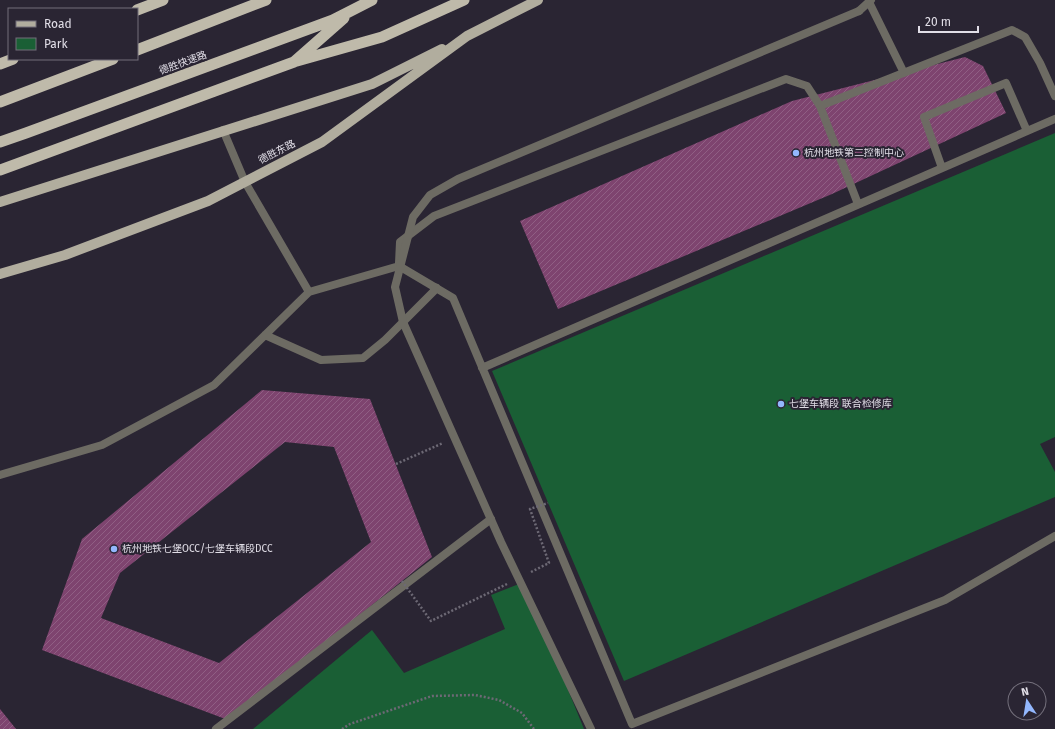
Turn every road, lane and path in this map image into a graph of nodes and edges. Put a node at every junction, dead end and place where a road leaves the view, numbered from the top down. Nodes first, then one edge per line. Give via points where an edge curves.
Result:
1 (163, 0) edge
2 (266, 0) edge
3 (372, 0) edge
4 (464, 0) edge
5 (538, 0) edge
6 (870, 1) edge
7 (357, 7) junction
8 (138, 10) edge
9 (467, 36) junction
10 (138, 50) edge
11 (10, 60) edge
12 (110, 60) edge
13 (294, 62) junction
14 (0, 64) edge
15 (904, 73) junction
16 (1055, 96) edge
17 (0, 102) edge
18 (820, 106) junction
19 (1055, 119) edge
20 (223, 130) junction
21 (1027, 131) junction
22 (0, 142) edge
23 (942, 168) junction
24 (0, 170) edge
25 (245, 182) junction
26 (0, 202) edge
27 (858, 204) junction
28 (399, 266) junction
29 (0, 274) edge
30 (437, 288) junction
31 (309, 292) junction
32 (265, 335) junction
33 (482, 368) junction
34 (454, 438) junction
35 (396, 464) dead end
36 (0, 475) edge
37 (548, 503) dead end
38 (491, 519) junction
39 (1055, 536) edge
40 (528, 574) dead end
41 (402, 581) dead end
42 (508, 584) dead end
43 (216, 729) edge
44 (342, 729) edge
45 (534, 729) edge
46 (591, 729) edge

1 - 8 highway
2 - 10 highway
3 - 7 highway, 德胜快速路
4 - 13 highway via 382,38
5 - 9 main road, 德胜东路
6 - 15 street
6 - 34 street, bridge via 859,11 458,179 430,195 413,216 395,287 403,322
7 - 13 highway
7 - 22 highway, 德胜快速路 via 333,20
9 - 20 main road via 372,84
9 - 25 main road, 德胜东路 via 322,142
11 - 14 highway
12 - 17 highway
13 - 24 highway
15 - 16 street via 1012,30 1025,37
15 - 18 street
18 - 27 street
18 - 28 street via 807,86 786,79 778,82 434,216 400,242
19 - 21 street
20 - 25 street
20 - 26 main road
21 - 23 street
21 - 23 street via 1006,83 924,117
23 - 27 street
25 - 29 main road, 德胜东路 via 208,201 65,255
25 - 31 street
27 - 33 street
28 - 30 street
28 - 31 street
30 - 32 street via 385,340 363,358 322,360
30 - 33 street via 453,298
31 - 32 street
32 - 36 street via 214,385 102,445
33 - 39 street via 632,724 945,600
34 - 35 path
34 - 38 street, bridge
37 - 40 path, bridge via 530,510 549,563
38 - 43 street
38 - 46 street, bridge
41 - 42 path, bridge via 431,621
44 - 45 path via 432,696 475,695 499,700 522,713

